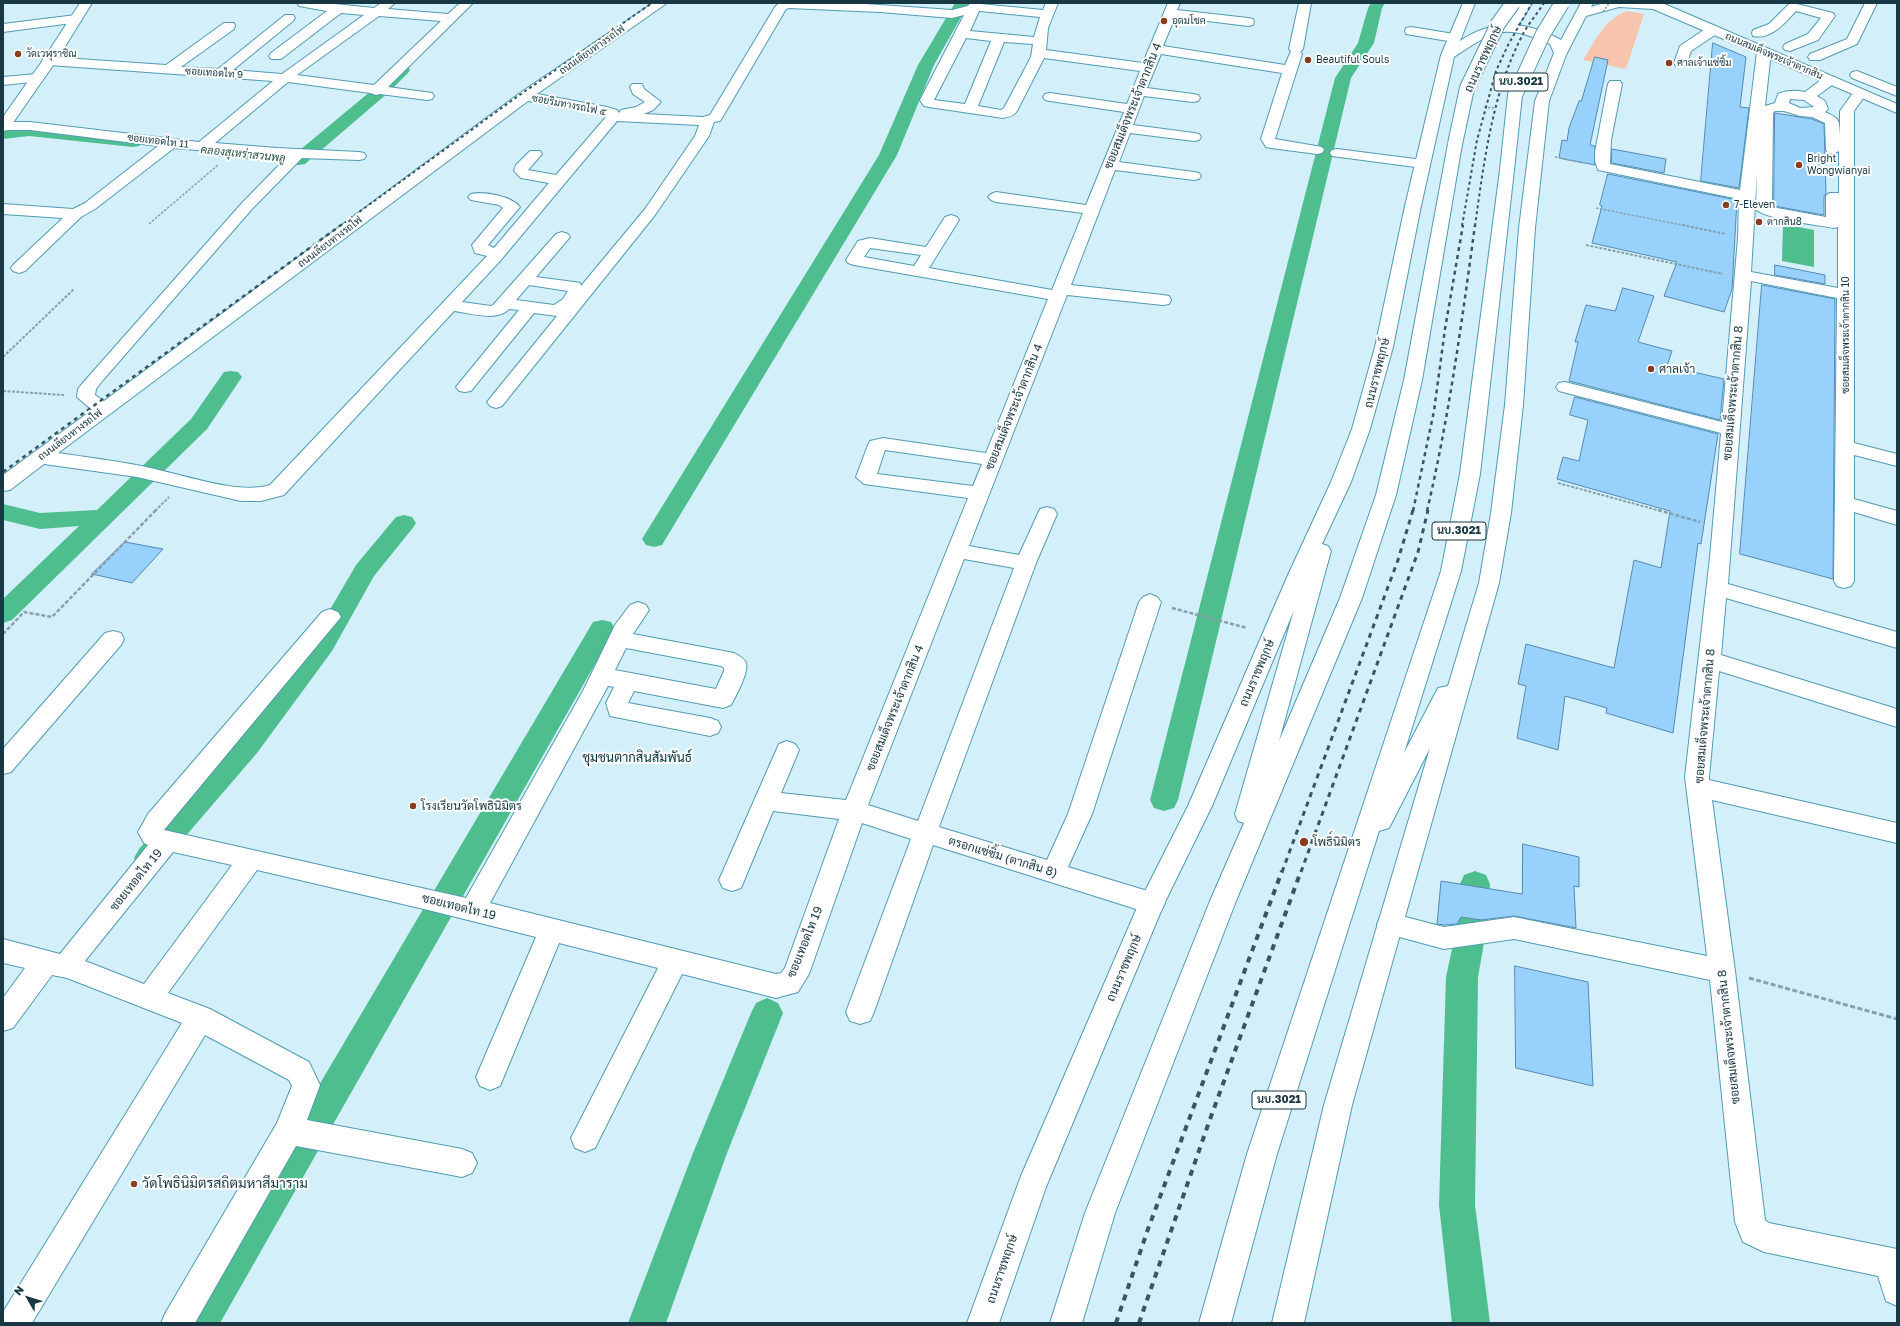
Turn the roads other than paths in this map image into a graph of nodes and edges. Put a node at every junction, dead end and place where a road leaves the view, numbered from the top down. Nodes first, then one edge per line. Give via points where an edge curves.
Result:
1 (86, 3) edge
2 (303, 3) edge
3 (389, 3) edge
4 (467, 3) edge
5 (661, 3) edge
6 (1305, 3) edge
7 (1469, 3) edge
8 (1513, 3) edge
9 (1526, 3) edge
10 (1554, 3) edge
11 (1562, 3) edge
12 (1871, 3) edge
13 (1654, 4) edge
14 (330, 6) edge
15 (975, 6) edge
16 (1016, 7) edge
17 (1172, 8) edge
18 (1583, 8) edge
19 (1050, 9) edge
20 (378, 12) junction
21 (290, 18) dead end
22 (452, 18) junction
23 (76, 19) junction
24 (1248, 22) dead end
25 (229, 26) dead end
26 (1507, 27) junction
27 (1744, 27) dead end
28 (1774, 27) junction
29 (4, 29) edge
30 (1713, 30) junction
31 (1411, 31) dead end
32 (962, 34) junction
33 (1000, 37) junction
34 (1546, 37) junction
35 (1454, 38) junction
36 (1807, 40) junction
37 (1761, 42) junction
38 (1039, 47) junction
39 (1790, 47) junction
40 (1156, 49) junction
41 (1448, 55) junction
42 (1559, 55) junction
43 (276, 56) dead end
44 (1815, 57) junction
45 (49, 61) junction
46 (1829, 63) dead end
47 (1681, 64) dead end
48 (1149, 68) junction
49 (1842, 69) dead end
50 (168, 70) junction
51 (1289, 70) junction
52 (220, 74) junction
53 (37, 78) junction
54 (285, 78) junction
55 (1830, 80) junction
56 (3, 81) edge
57 (1615, 84) dead end
58 (637, 87) dead end
59 (379, 91) junction
60 (1139, 91) junction
61 (1897, 92) edge
62 (1860, 93) junction
63 (427, 96) dead end
64 (525, 96) junction
65 (1050, 97) dead end
66 (1807, 97) junction
67 (1193, 98) dead end
68 (1785, 107) junction
69 (1897, 108) edge
70 (970, 109) junction
71 (1132, 109) junction
72 (1814, 112) junction
73 (613, 115) junction
74 (708, 120) junction
75 (4, 127) edge
76 (1125, 128) junction
77 (1194, 137) dead end
78 (171, 143) junction
79 (202, 147) junction
80 (1317, 150) dead end
81 (1337, 153) dead end
82 (535, 154) dead end
83 (302, 155) junction
84 (360, 156) dead end
85 (1423, 164) junction
86 (1110, 165) junction
87 (1194, 176) dead end
88 (560, 180) junction
89 (996, 196) dead end
90 (1747, 196) junction
91 (476, 197) dead end
92 (3, 209) edge
93 (1092, 210) junction
94 (76, 214) junction
95 (952, 220) dead end
96 (562, 237) dead end
97 (930, 252) junction
98 (498, 254) junction
99 (18, 268) dead end
100 (919, 272) junction
101 (1743, 277) junction
102 (525, 280) junction
103 (1059, 292) junction
104 (1846, 295) junction
105 (1163, 300) dead end
106 (505, 303) junction
107 (450, 305) junction
108 (530, 307) junction
109 (465, 387) dead end
110 (1565, 387) dead end
111 (496, 402) dead end
112 (104, 410) junction
113 (1730, 430) junction
114 (1845, 447) junction
115 (41, 457) junction
116 (993, 460) junction
117 (1897, 460) edge
118 (1341, 482) junction
119 (3, 485) edge
120 (980, 493) junction
121 (1845, 503) junction
122 (1047, 514) dead end
123 (1897, 518) edge
124 (957, 551) junction
125 (1026, 563) junction
126 (1844, 581) dead end
127 (1717, 588) junction
128 (1150, 602) road end
129 (638, 610) dead end
130 (330, 617) dead end
131 (113, 639) dead end
132 (619, 640) junction
133 (1897, 640) edge
134 (1469, 650) junction
135 (1709, 660) junction
136 (601, 676) junction
137 (628, 682) junction
138 (723, 698) junction
139 (1897, 718) edge
140 (787, 750) dead end
141 (3, 765) edge
142 (1698, 787) junction
143 (767, 801) junction
144 (854, 811) junction
145 (924, 833) junction
146 (1897, 833) edge
147 (161, 839) junction
148 (251, 859) junction
149 (1053, 873) junction
150 (1350, 879) junction
151 (732, 880) dead end
152 (1222, 901) junction
153 (1152, 903) junction
154 (465, 909) junction
155 (1390, 924) junction
156 (552, 930) junction
157 (3, 951) edge
158 (675, 961) junction
159 (57, 964) junction
160 (1722, 971) junction
161 (149, 998) junction
162 (860, 1012) dead end
163 (200, 1018) junction
164 (3, 1019) edge
165 (490, 1077) dead end
166 (302, 1134) junction
167 (585, 1138) dead end
168 (462, 1163) dead end
169 (1895, 1272) edge
170 (14, 1323) edge
171 (177, 1323) edge
172 (983, 1323) edge
173 (1066, 1323) edge
174 (1215, 1323) edge
175 (1288, 1323) edge

1 - 23 street
2 - 14 street
3 - 20 street
4 - 22 street
5 - 64 street, ถนนเลียบทางรถไฟ
6 - 51 street via 1296,52
7 - 35 street, ถนนราชพฤกษ์
8 - 152 street, ถนนราชพฤกษ์ / นบ.3021, bridge via 1498,24 1467,88 1413,380 1386,495 1351,598
9 - 26 street via 1512,24
10 - 34 street via 1539,32
11 - 150 street, นบ.3021, bridge via 1543,34 1515,95 1470,474 1451,571
12 - 44 street via 1852,41
13 - 18 street via 1618,3
13 - 30 street, ถนนสมเด็จพระเจ้าตากสิน
14 - 20 street
14 - 43 street
15 - 16 street
15 - 32 street
15 - 74 street via 957,13 784,5 715,118
16 - 19 street
17 - 24 street
17 - 40 street, ซอยสมเด็จพระเจ้าตากสิน 4
18 - 42 street, นบ.3021
19 - 38 street via 1042,28
20 - 22 street
20 - 54 street
21 - 52 street
22 - 59 street
23 - 29 street
23 - 45 street
25 - 50 street
26 - 34 street via 1533,31
26 - 41 street via 1483,32
27 - 37 street, ถนนสมเด็จพระเจ้าตากสิน
28 - 36 street
28 - 36 street via 1794,7 1829,16
28 - 37 street
30 - 37 street, ถนนสมเด็จพระเจ้าตากสิน
30 - 47 street via 1686,49
31 - 35 street
32 - 33 street
32 - 70 street via 927,100 929,104
33 - 38 street
33 - 70 street
34 - 42 street via 1556,42
35 - 41 street, ถนนราชพฤกษ์
36 - 39 street
37 - 39 street, ถนนสมเด็จพระเจ้าตากสิน
37 - 55 street, ถนนสมเด็จพระเจ้าตากสิน
37 - 90 street, ซอยสมเด็จพระเจ้าตากสิน 8
38 - 48 street
38 - 70 street via 1010,111 1003,114
39 - 44 street, ถนนสมเด็จพระเจ้าตากสิน
40 - 48 street, ซอยสมเด็จพระเจ้าตากสิน 4
40 - 51 street
41 - 85 street, ถนนราชพฤกษ์
42 - 134 street, นบ.3021 via 1542,100 1527,228 1514,404 1501,513 1488,583
44 - 46 street, ถนนสมเด็จพระเจ้าตากสิน
45 - 50 street, ซอยเทอดไท 9
45 - 53 street
48 - 60 street, ซอยสมเด็จพระเจ้าตากสิน 4
49 - 61 street, ถนนสมเด็จพระเจ้าตากสิน
50 - 52 street, ซอยเทอดไท 9
51 - 80 street via 1268,139 1271,144
52 - 54 street, ซอยเทอดไท 9
53 - 56 street
53 - 75 street
54 - 59 street, ซอยเทอดไท 9
54 - 79 street
55 - 62 street, ถนนสมเด็จพระเจ้าตากสิน
55 - 66 street
57 - 90 street via 1603,149 1604,167
58 - 73 street via 638,91 654,102 649,108
59 - 63 street, ซอยเทอดไท 9
60 - 67 street
60 - 71 street, ซอยสมเด็จพระเจ้าตากสิน 4
62 - 69 street, ถนนสมเด็จพระเจ้าตากสิน
62 - 104 street, ซอยสมเด็จพระเจ้าตากสิน 10 via 1847,111
64 - 73 street, ซอยริมทางรถไฟ ๕ via 607,111
64 - 112 street, ถนนเลียบทางรถไฟ
65 - 71 street
66 - 68 street via 1782,97 1781,102
66 - 72 street via 1817,101 1822,107
68 - 72 street via 1801,112
68 - 72 street via 1772,107 1766,111 1764,208 1770,212 1834,223 1832,123 1828,118
71 - 76 street, ซอยสมเด็จพระเจ้าตากสิน 4
73 - 74 street
73 - 88 street
74 - 111 street via 702,136 650,212
75 - 78 street, ซอยเทอดไท 11 via 30,126
76 - 77 street
76 - 86 street, ซอยสมเด็จพระเจ้าตากสิน 4
78 - 79 street, ซอยเทอดไท 11
78 - 94 street
79 - 83 street, ซอยเทอดไท 11
81 - 85 street
82 - 88 street via 521,171 526,175
83 - 84 street, ซอยเทอดไท 11
83 - 112 street via 247,206 97,376 87,389 86,397
85 - 118 street, ถนนราชพฤกษ์ via 1374,388
86 - 87 street
86 - 93 street, ซอยสมเด็จพระเจ้าตากสิน 4
88 - 98 street
89 - 93 street
90 - 101 street, ซอยสมเด็จพระเจ้าตากสิน 8
91 - 98 street via 503,201 512,207 480,246 481,250
92 - 94 street
93 - 103 street, ซอยสมเด็จพระเจ้าตากสิน 4
94 - 99 street
95 - 97 street
96 - 102 street
97 - 100 street
97 - 100 street via 870,243 864,244 854,260
98 - 107 street
100 - 103 street
101 - 104 street
101 - 113 street, ซอยสมเด็จพระเจ้าตากสิน 8
102 - 106 street
102 - 108 street via 574,287 576,291 570,302 557,311
103 - 105 street
103 - 116 street, ซอยสมเด็จพระเจ้าตากสิน 4
104 - 114 street, ซอยสมเด็จพระเจ้าตากสิน 10
106 - 107 street via 492,312
106 - 108 street
107 - 115 street via 276,490 261,495 241,495 136,471
108 - 109 street
110 - 113 street
112 - 115 street, ถนนเลียบทางรถไฟ
113 - 127 street, ซอยสมเด็จพระเจ้าตากสิน 8
114 - 117 street
114 - 121 street, ซอยสมเด็จพระเจ้าตากสิน 10
115 - 119 street, ถนนเลียบทางรถไฟ
116 - 120 street, ซอยสมเด็จพระเจ้าตากสิน 4
116 - 120 street via 883,444 877,445 866,476 871,480
118 - 152 street
118 - 153 street, ถนนราชพฤกษ์ via 1298,575 1200,806
120 - 124 street, ซอยสมเด็จพระเจ้าตากสิน 4
121 - 123 street
121 - 126 street, ซอยสมเด็จพระเจ้าตากสิน 10
122 - 125 street
124 - 125 street
124 - 144 street, ซอยสมเด็จพระเจ้าตากสิน 4
125 - 145 street
127 - 133 street
127 - 135 street, ซอยสมเด็จพระเจ้าตากสิน 8
128 - 149 street via 1080,814
129 - 132 street
130 - 147 street via 157,821 150,832
131 - 141 street
132 - 136 street
132 - 138 street via 726,659 735,664 735,671
134 - 150 street
134 - 155 street, นบ.3021
135 - 139 street
135 - 142 street, ซอยสมเด็จพระเจ้าตากสิน 8
136 - 137 street
136 - 154 street
137 - 138 street
137 - 138 street via 617,703 618,710 706,735
140 - 143 street
142 - 146 street
142 - 160 street, ซอยสมเด็จพระเจ้าตากสิน 8
143 - 144 street, ตรอกแซ่ซิ้ม (ตากสิน 8)
143 - 151 street
144 - 145 street, ตรอกแซ่ซิ้ม (ตากสิน 8)
144 - 158 street, ซอยเทอดไท 19 via 796,974 789,984 776,986
145 - 149 street, ตรอกแซ่ซิ้ม (ตากสิน 8)
145 - 162 street
147 - 148 street, ซอยเทอดไท 19
147 - 159 street, ซอยเทอดไท 19 via 162,846
148 - 154 street, ซอยเทอดไท 19
148 - 161 street
149 - 153 street, ตรอกแซ่ซิ้ม (ตากสิน 8)
150 - 174 street, นบ.3021 via 1262,1154
152 - 173 street, ถนนราชพฤกษ์ / นบ.3021 via 1100,1213
153 - 172 street, ถนนราชพฤกษ์ via 1031,1186
154 - 156 street, ซอยเทอดไท 19
155 - 160 street via 1444,938 1514,928
155 - 175 street, นบ.3021 via 1338,1105
156 - 158 street, ซอยเทอดไท 19
156 - 165 street
157 - 159 street
158 - 167 street
159 - 161 street
159 - 164 street, ซอยเทอดไท 19
160 - 169 street, ซอยสมเด็จพระเจ้าตากสิน 8 via 1750,1222 1754,1230 1764,1237
161 - 163 street
163 - 166 street via 299,1071 306,1085
163 - 170 street
166 - 168 street
166 - 171 street

